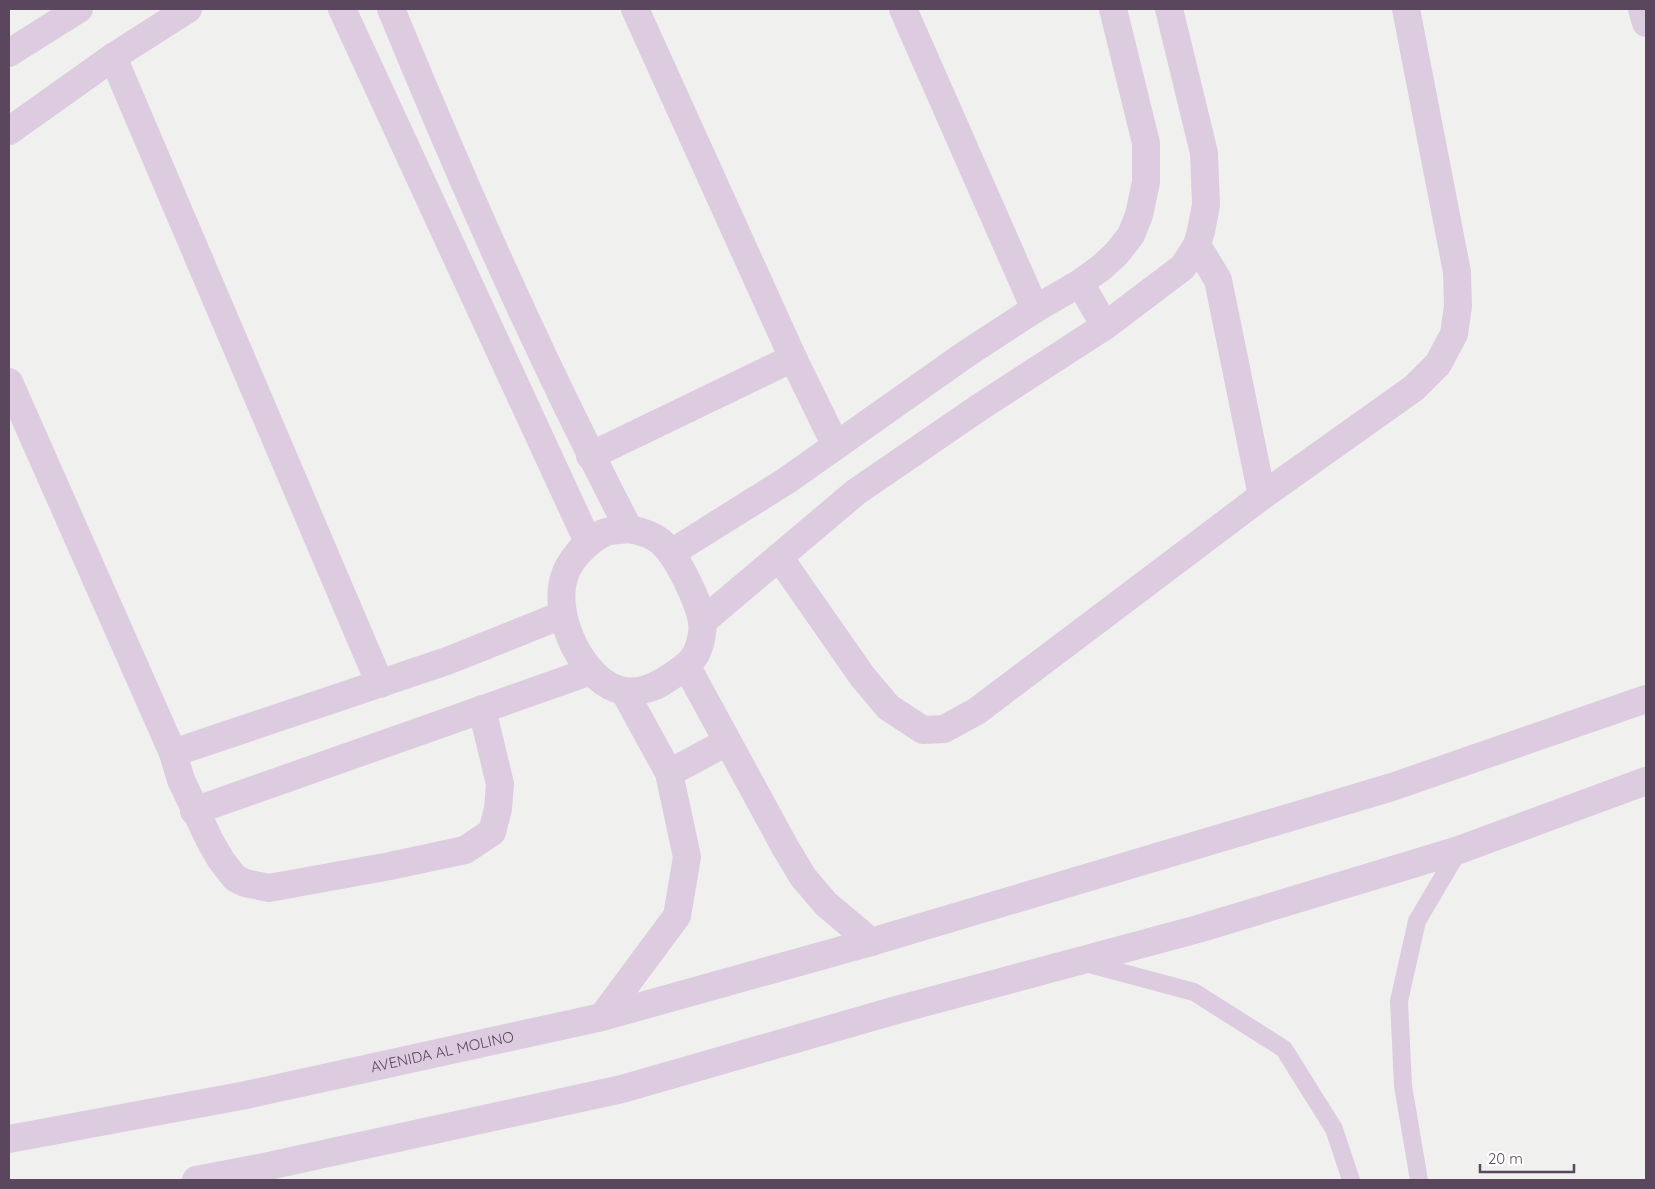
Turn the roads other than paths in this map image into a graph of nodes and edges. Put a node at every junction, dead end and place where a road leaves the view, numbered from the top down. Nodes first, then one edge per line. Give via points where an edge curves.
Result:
1 (78, 9) edge
2 (188, 9) edge
3 (342, 9) edge
4 (390, 9) edge
5 (635, 9) edge
6 (903, 9) edge
7 (1112, 9) edge
8 (1169, 9) edge
9 (1406, 9) edge
10 (1642, 9) edge
11 (1646, 23) edge
12 (9, 53) edge
13 (113, 57) junction
14 (9, 131) edge
15 (1197, 245) junction
16 (1080, 283) junction
17 (1035, 309) junction
18 (1105, 326) junction
19 (793, 358) junction
20 (9, 382) edge
21 (836, 446) junction
22 (590, 456) junction
23 (1262, 496) junction
24 (629, 529) junction
25 (588, 542) junction
26 (671, 552) junction
27 (779, 557) junction
28 (562, 614) junction
29 (702, 622) junction
30 (686, 667) junction
31 (591, 671) junction
32 (380, 684) junction
33 (624, 691) junction
34 (1646, 698) edge
35 (482, 709) junction
36 (727, 742) junction
37 (172, 753) junction
38 (669, 773) junction
39 (1646, 781) edge
40 (194, 810) junction
41 (1459, 850) junction
42 (871, 942) junction
43 (1079, 961) junction
44 (602, 1017) junction
45 (9, 1139) edge
46 (196, 1180) edge
47 (1351, 1180) edge
48 (1419, 1180) edge

1 - 12 street
2 - 13 street
3 - 25 street
4 - 22 street via 463,182
5 - 19 street
6 - 17 street
7 - 16 street via 1146,143 1146,182 1131,235 1117,253
8 - 15 street via 1204,152 1206,204
9 - 23 street via 1457,272 1458,306 1454,334 1438,364 1414,388
10 - 11 street
13 - 14 street
13 - 32 street
15 - 18 street via 1183,267
15 - 23 street via 1218,280
16 - 17 street
16 - 18 street
17 - 21 street
18 - 27 street via 856,492
19 - 21 street
19 - 22 street
20 - 37 street
21 - 26 street
22 - 24 street
23 - 27 street via 976,711 944,730 923,730 888,707 862,676
24 - 25 street via 606,532
24 - 26 street via 660,540
25 - 28 street via 573,559 564,578
26 - 29 street via 683,572
27 - 29 street
28 - 31 street via 567,631
28 - 32 street via 447,661
29 - 30 street via 696,653
30 - 33 street via 659,684 640,691
30 - 36 street
31 - 33 street via 607,684
31 - 35 street
32 - 37 street
33 - 38 street
34 - 42 street, AVENIDA AL MOLINO via 1392,787
35 - 40 street
35 - 40 street via 500,784 498,809 492,832 465,850 269,888 235,878 221,860
36 - 38 street
36 - 42 street via 803,877 826,904
37 - 40 street
38 - 44 street via 687,857 677,916
39 - 41 street
41 - 43 street via 1198,929
41 - 48 lane via 1417,921 1399,1001 1403,1086
42 - 44 street, AVENIDA AL MOLINO
43 - 46 street via 622,1089
43 - 47 lane via 1194,992 1284,1049 1334,1129
44 - 45 street, AVENIDA AL MOLINO via 246,1095

